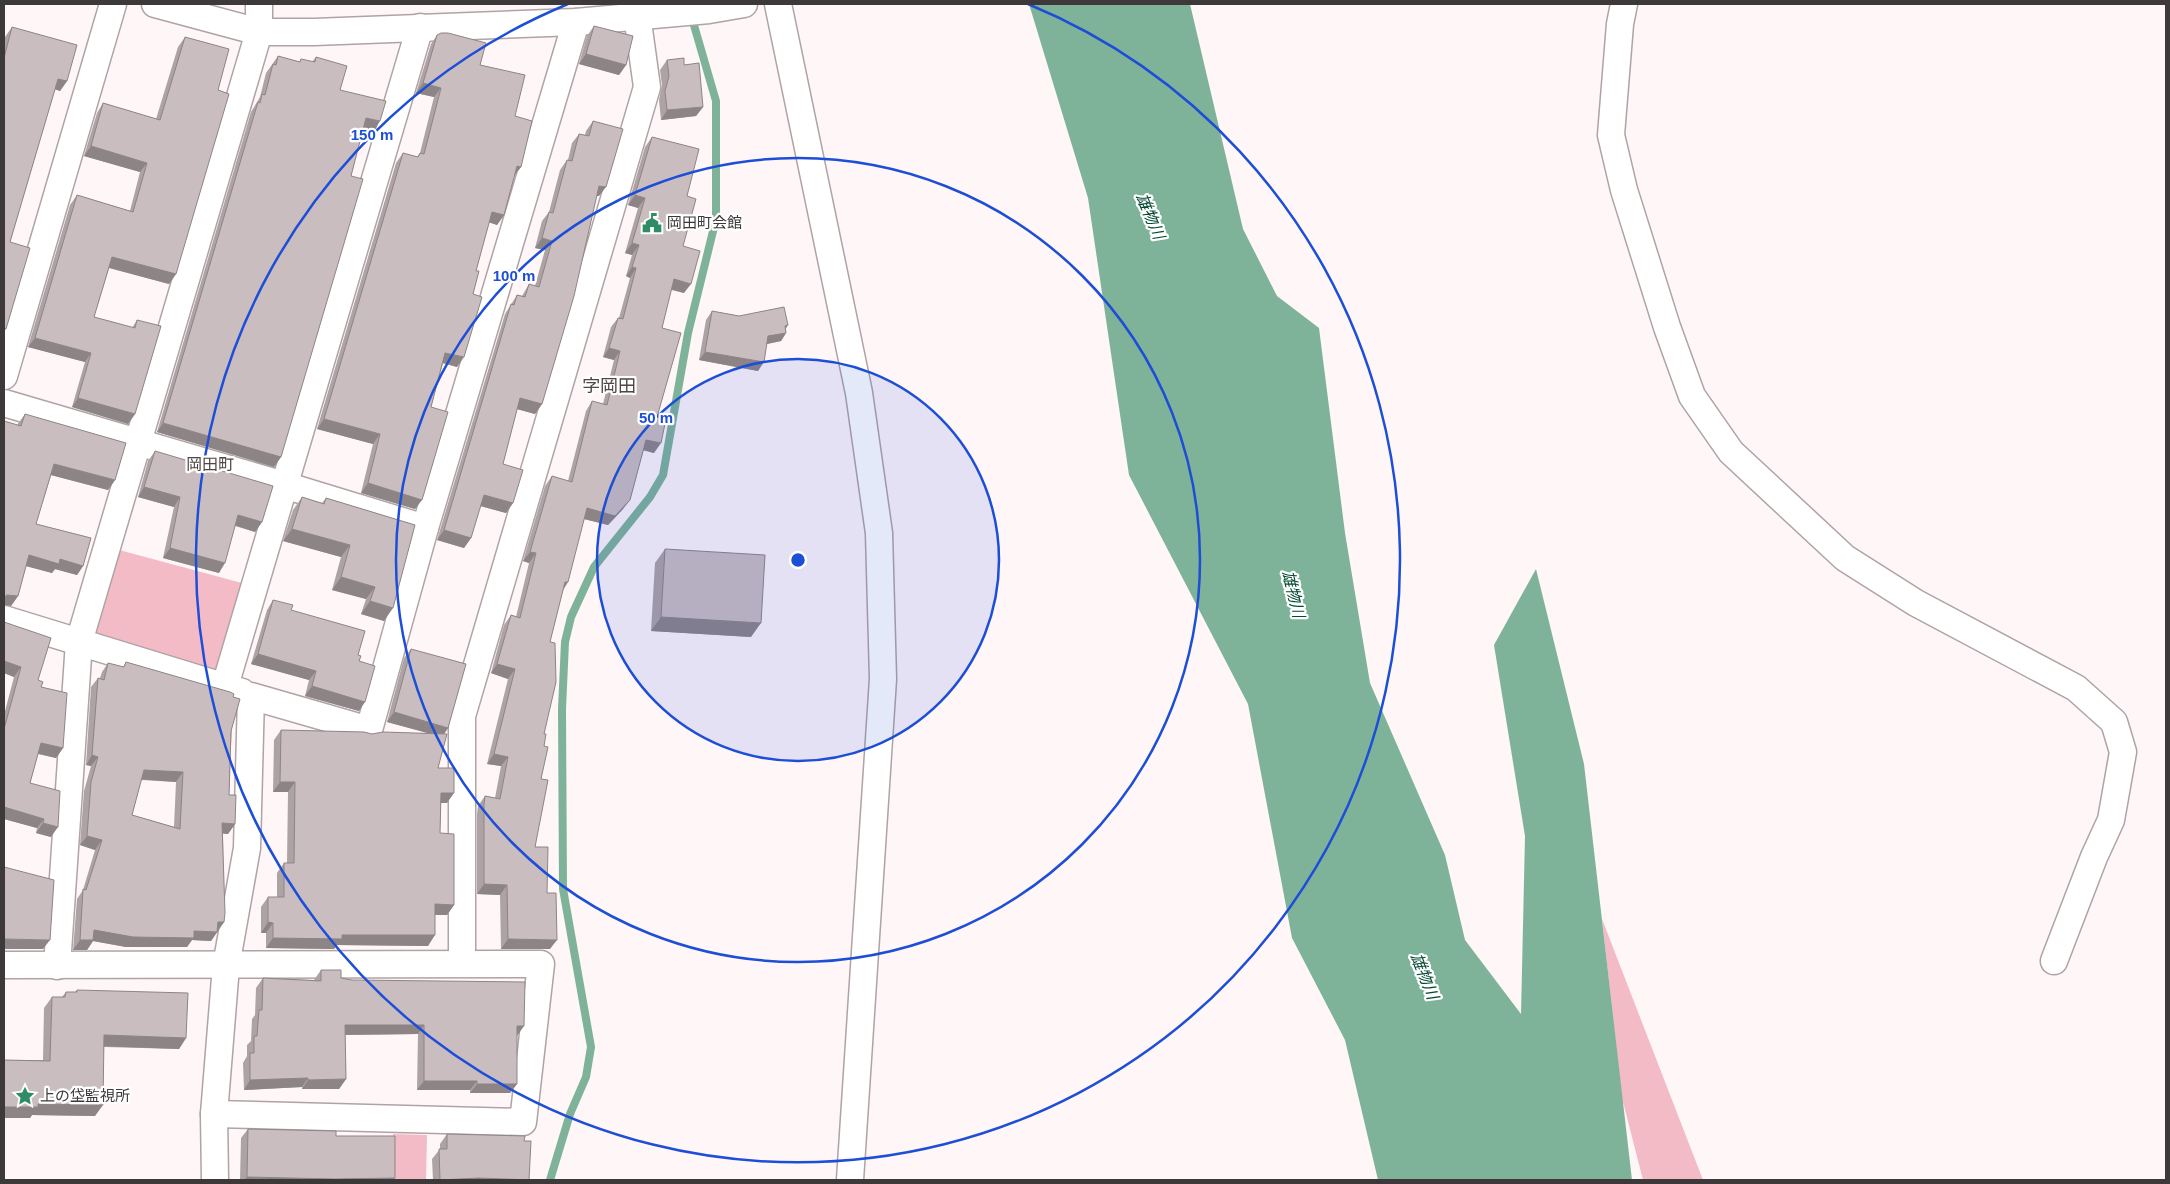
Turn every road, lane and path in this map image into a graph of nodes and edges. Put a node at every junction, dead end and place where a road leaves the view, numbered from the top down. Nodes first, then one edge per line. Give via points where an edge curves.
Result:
1 (113, 4) edge
2 (156, 4) edge
3 (259, 4) edge
4 (744, 4) edge
5 (778, 4) edge
6 (1624, 4) edge
7 (637, 15) junction
8 (576, 22) junction
9 (420, 27) junction
10 (259, 32) junction
11 (4, 376) edge
12 (4, 404) edge
13 (138, 443) junction
14 (284, 485) junction
15 (425, 528) junction
16 (4, 619) edge
17 (79, 642) junction
18 (225, 686) junction
19 (251, 696) junction
20 (2054, 961) dead end
21 (462, 963) junction
22 (4, 965) edge
23 (56, 966) junction
24 (226, 966) junction
25 (214, 1114) junction
26 (215, 1180) edge
27 (850, 1180) edge

1 - 11 street
2 - 10 street
3 - 10 street
4 - 7 street
5 - 27 street via 859,393 879,533 883,679
6 - 20 street via 1612,135 1622,181 1692,396 1731,452 1846,558 1916,604 2076,688 2114,722 2123,752 2111,820
7 - 8 street
7 - 21 street via 647,87 462,716
8 - 9 street
8 - 15 street
9 - 10 street
9 - 14 street
10 - 13 street
12 - 13 street
13 - 14 street
13 - 17 street
14 - 15 street
14 - 18 street
15 - 19 street via 369,730
16 - 17 street
17 - 18 street
17 - 23 street
18 - 19 street
19 - 24 street via 247,848
21 - 24 street
21 - 25 street via 541,964 523,1122
22 - 23 street
23 - 24 street
24 - 25 street
25 - 26 street

